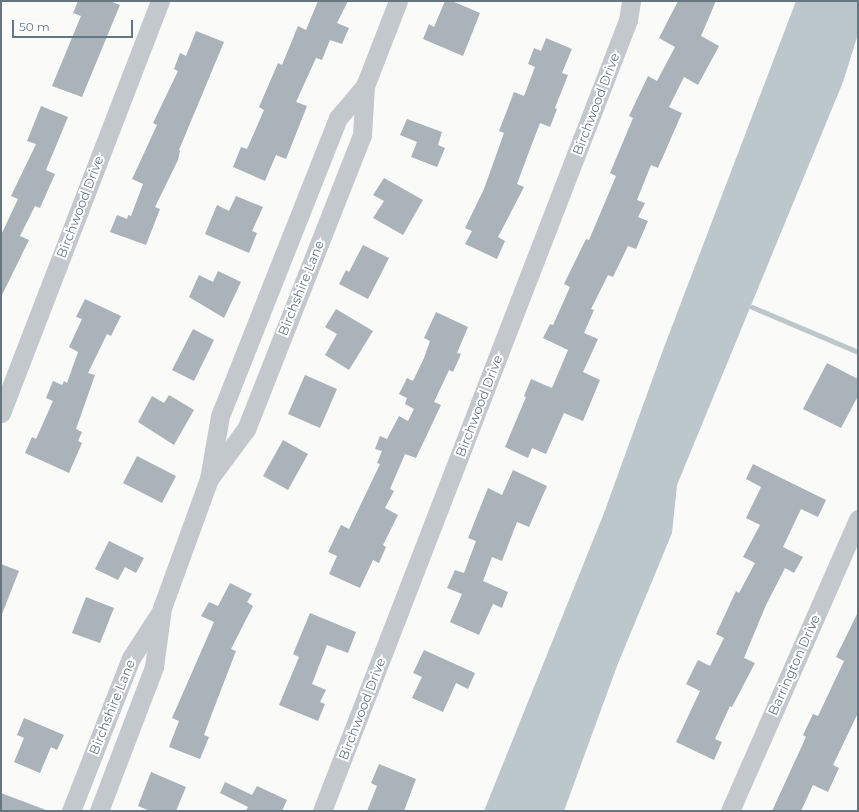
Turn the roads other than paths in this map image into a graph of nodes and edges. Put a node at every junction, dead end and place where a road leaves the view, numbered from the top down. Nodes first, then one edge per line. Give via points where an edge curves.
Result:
1 (160, 1) edge
2 (398, 1) edge
3 (631, 1) edge
4 (365, 86) junction
5 (1, 413) edge
6 (209, 479) junction
7 (858, 520) edge
8 (162, 608) junction
9 (71, 811) edge
10 (98, 811) edge
11 (322, 811) edge
12 (730, 811) edge

1 - 5 street, Birchwood Drive
2 - 4 street, Birchshire Lane
3 - 11 street, Birchwood Drive via 628,20
4 - 6 street, Birchshire Lane via 338,118 329,140 220,416
4 - 6 street, Birchshire Lane via 362,135 252,414 246,429
6 - 8 street, Birchshire Lane
7 - 12 street, Barrington Drive
8 - 9 street, Birchshire Lane via 131,658
8 - 10 street, Birchshire Lane via 154,667

